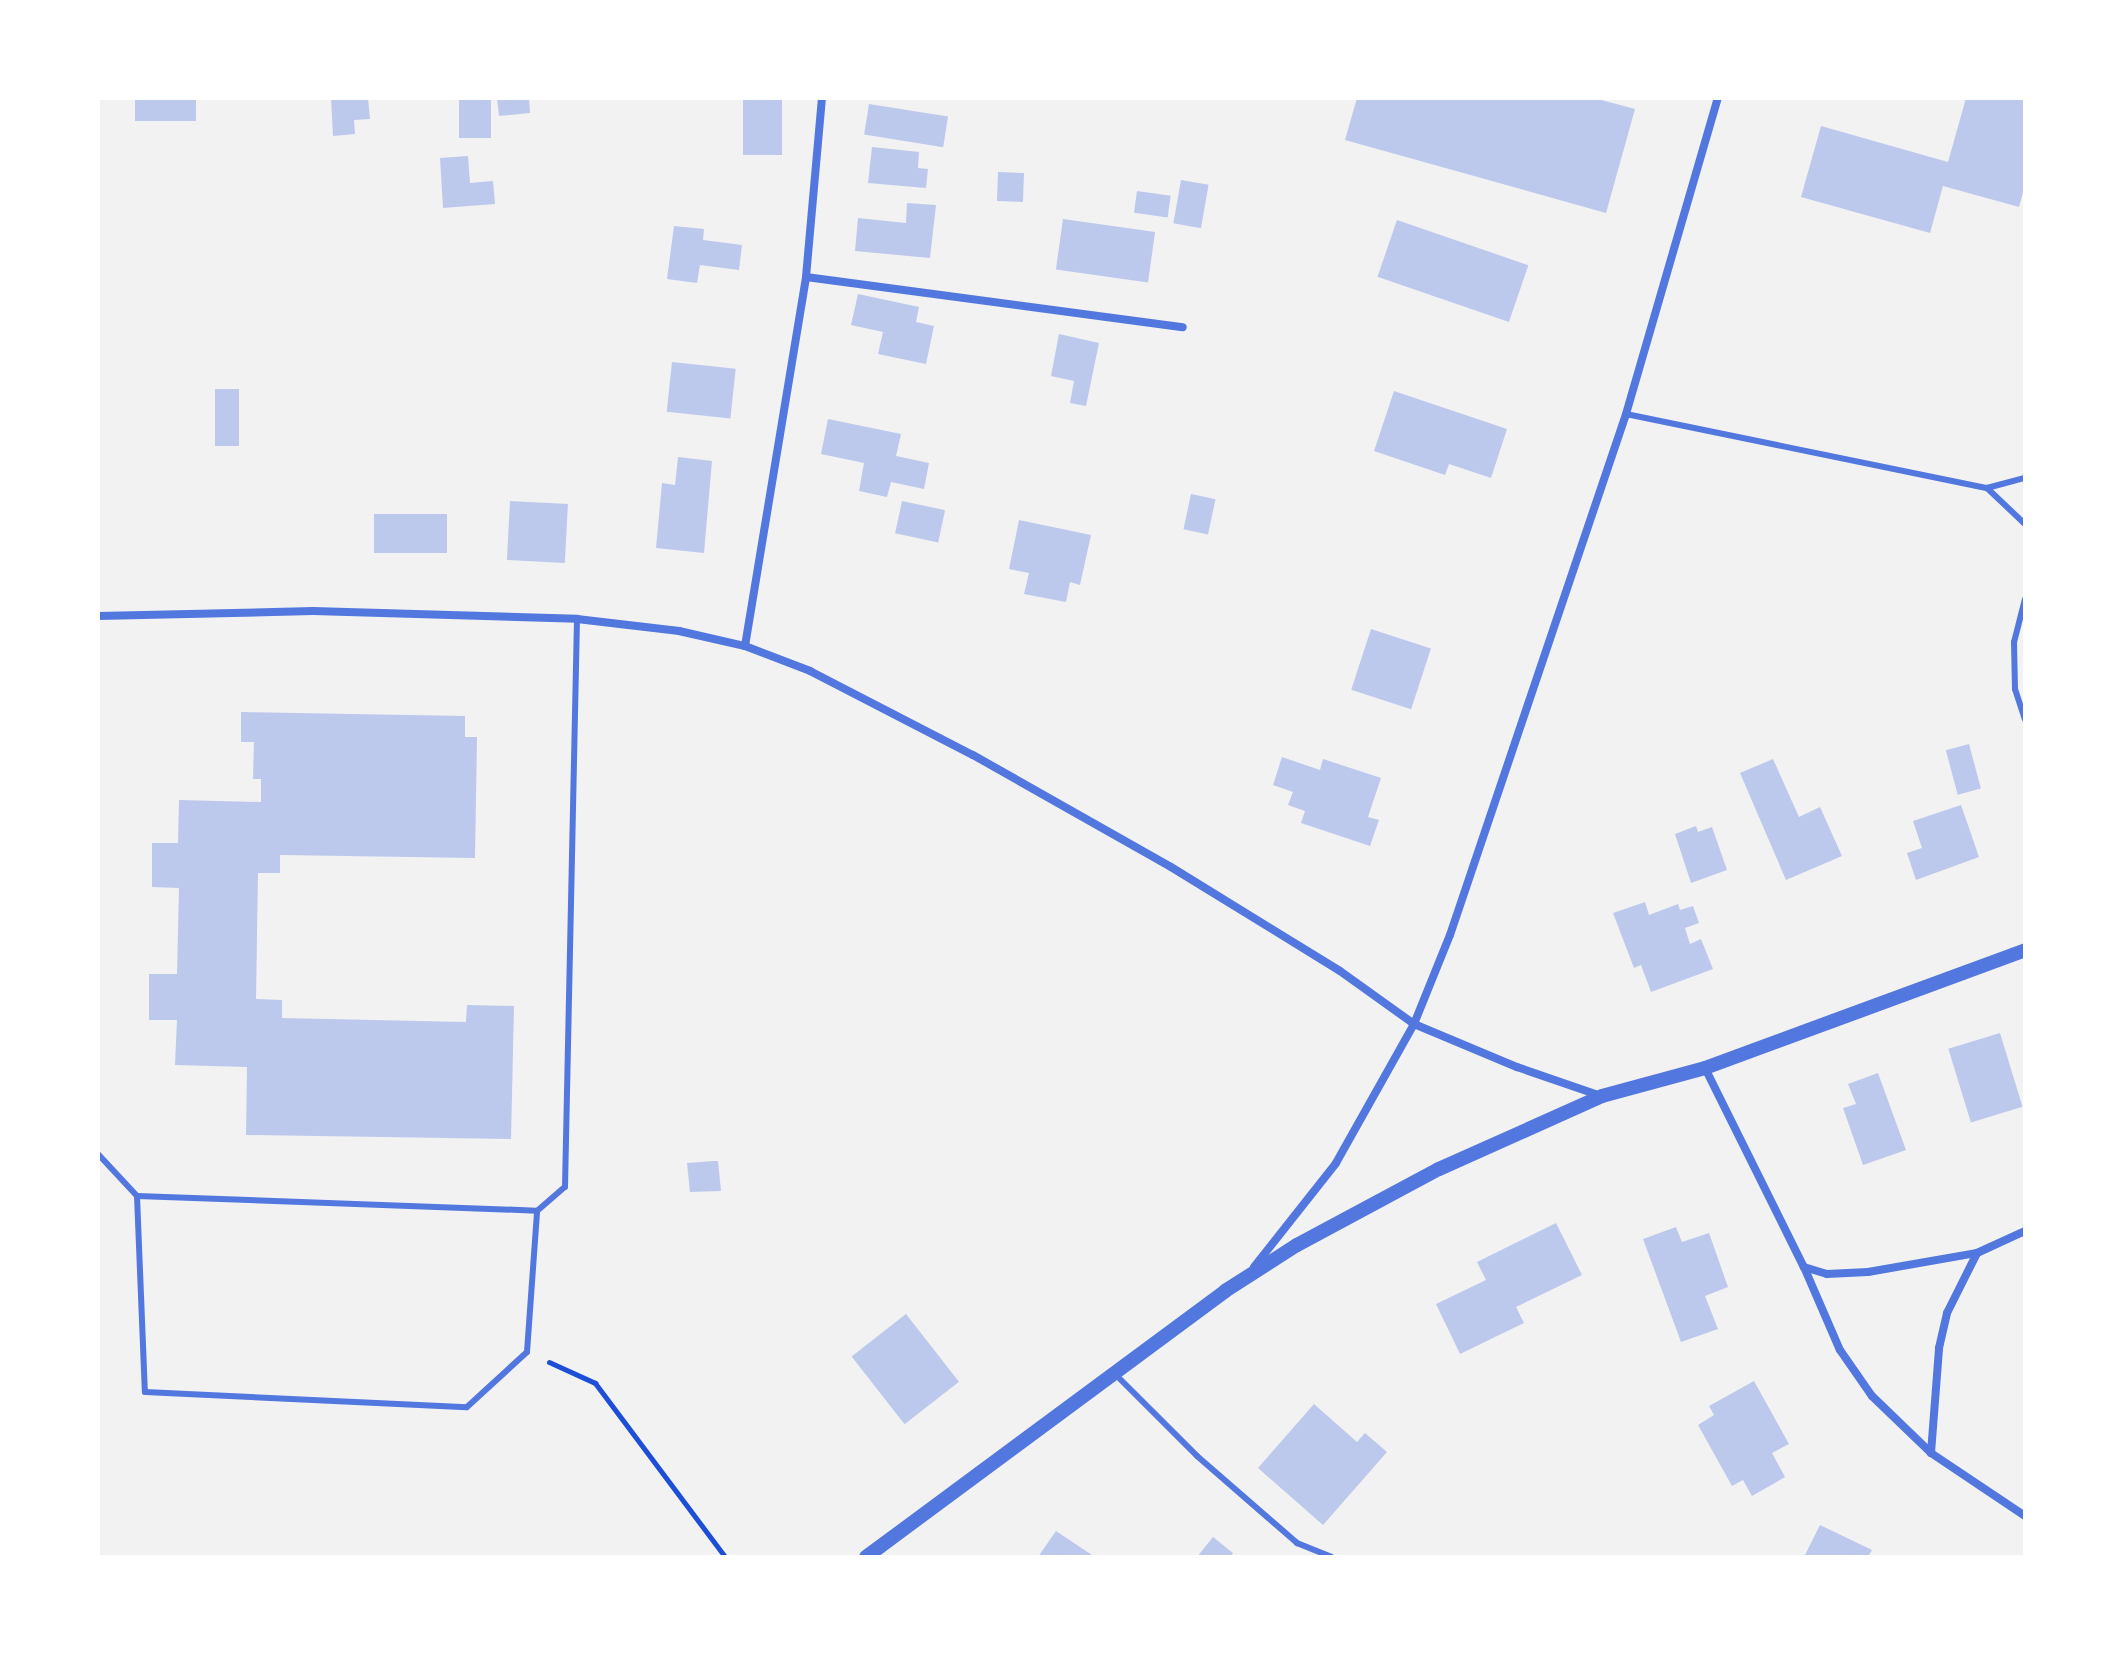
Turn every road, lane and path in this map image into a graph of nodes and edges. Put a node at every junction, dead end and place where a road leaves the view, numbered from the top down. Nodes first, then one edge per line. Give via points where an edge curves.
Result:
1 (822, 98) edge
2 (1718, 98) edge
3 (806, 277) junction
4 (1183, 327) dead end
5 (1626, 414) junction
6 (2025, 478) edge
7 (1987, 488) junction
8 (2025, 524) edge
9 (2025, 599) edge
10 (98, 616) edge
11 (577, 619) junction
12 (745, 646) junction
13 (2025, 719) edge
14 (2025, 950) edge
15 (1414, 1024) junction
16 (1705, 1068) junction
17 (1602, 1096) junction
18 (98, 1154) edge
19 (137, 1196) junction
20 (537, 1211) junction
21 (2025, 1231) edge
22 (1977, 1253) junction
23 (1804, 1267) junction
24 (1247, 1277) junction
25 (527, 1352) junction
26 (1114, 1373) junction
27 (1931, 1453) junction
28 (2025, 1516) edge
29 (725, 1557) edge
30 (866, 1557) edge
31 (1331, 1557) edge

1 - 3 street
2 - 5 street
3 - 4 street
3 - 12 street
5 - 7 lane
5 - 15 street via 1485,841
6 - 7 lane
7 - 8 lane
9 - 13 lane via 2014,642 2015,689
10 - 11 street via 313,611
11 - 12 street via 679,631
11 - 20 lane via 565,1187
12 - 15 street via 810,671 986,762 1184,875 1340,971
14 - 16 street
15 - 17 street
15 - 24 street via 1336,1163
16 - 17 street
16 - 23 street
17 - 24 street via 1439,1169
18 - 19 lane
19 - 20 lane
19 - 25 lane via 145,1392 467,1407
20 - 25 lane
21 - 22 street
22 - 23 street via 1868,1272 1827,1274
22 - 27 street via 1947,1313
23 - 27 street via 1840,1350 1872,1396
24 - 26 street
25 - 29 path via 595,1383
26 - 30 street
26 - 31 lane via 1251,1504 1297,1543
27 - 28 street

